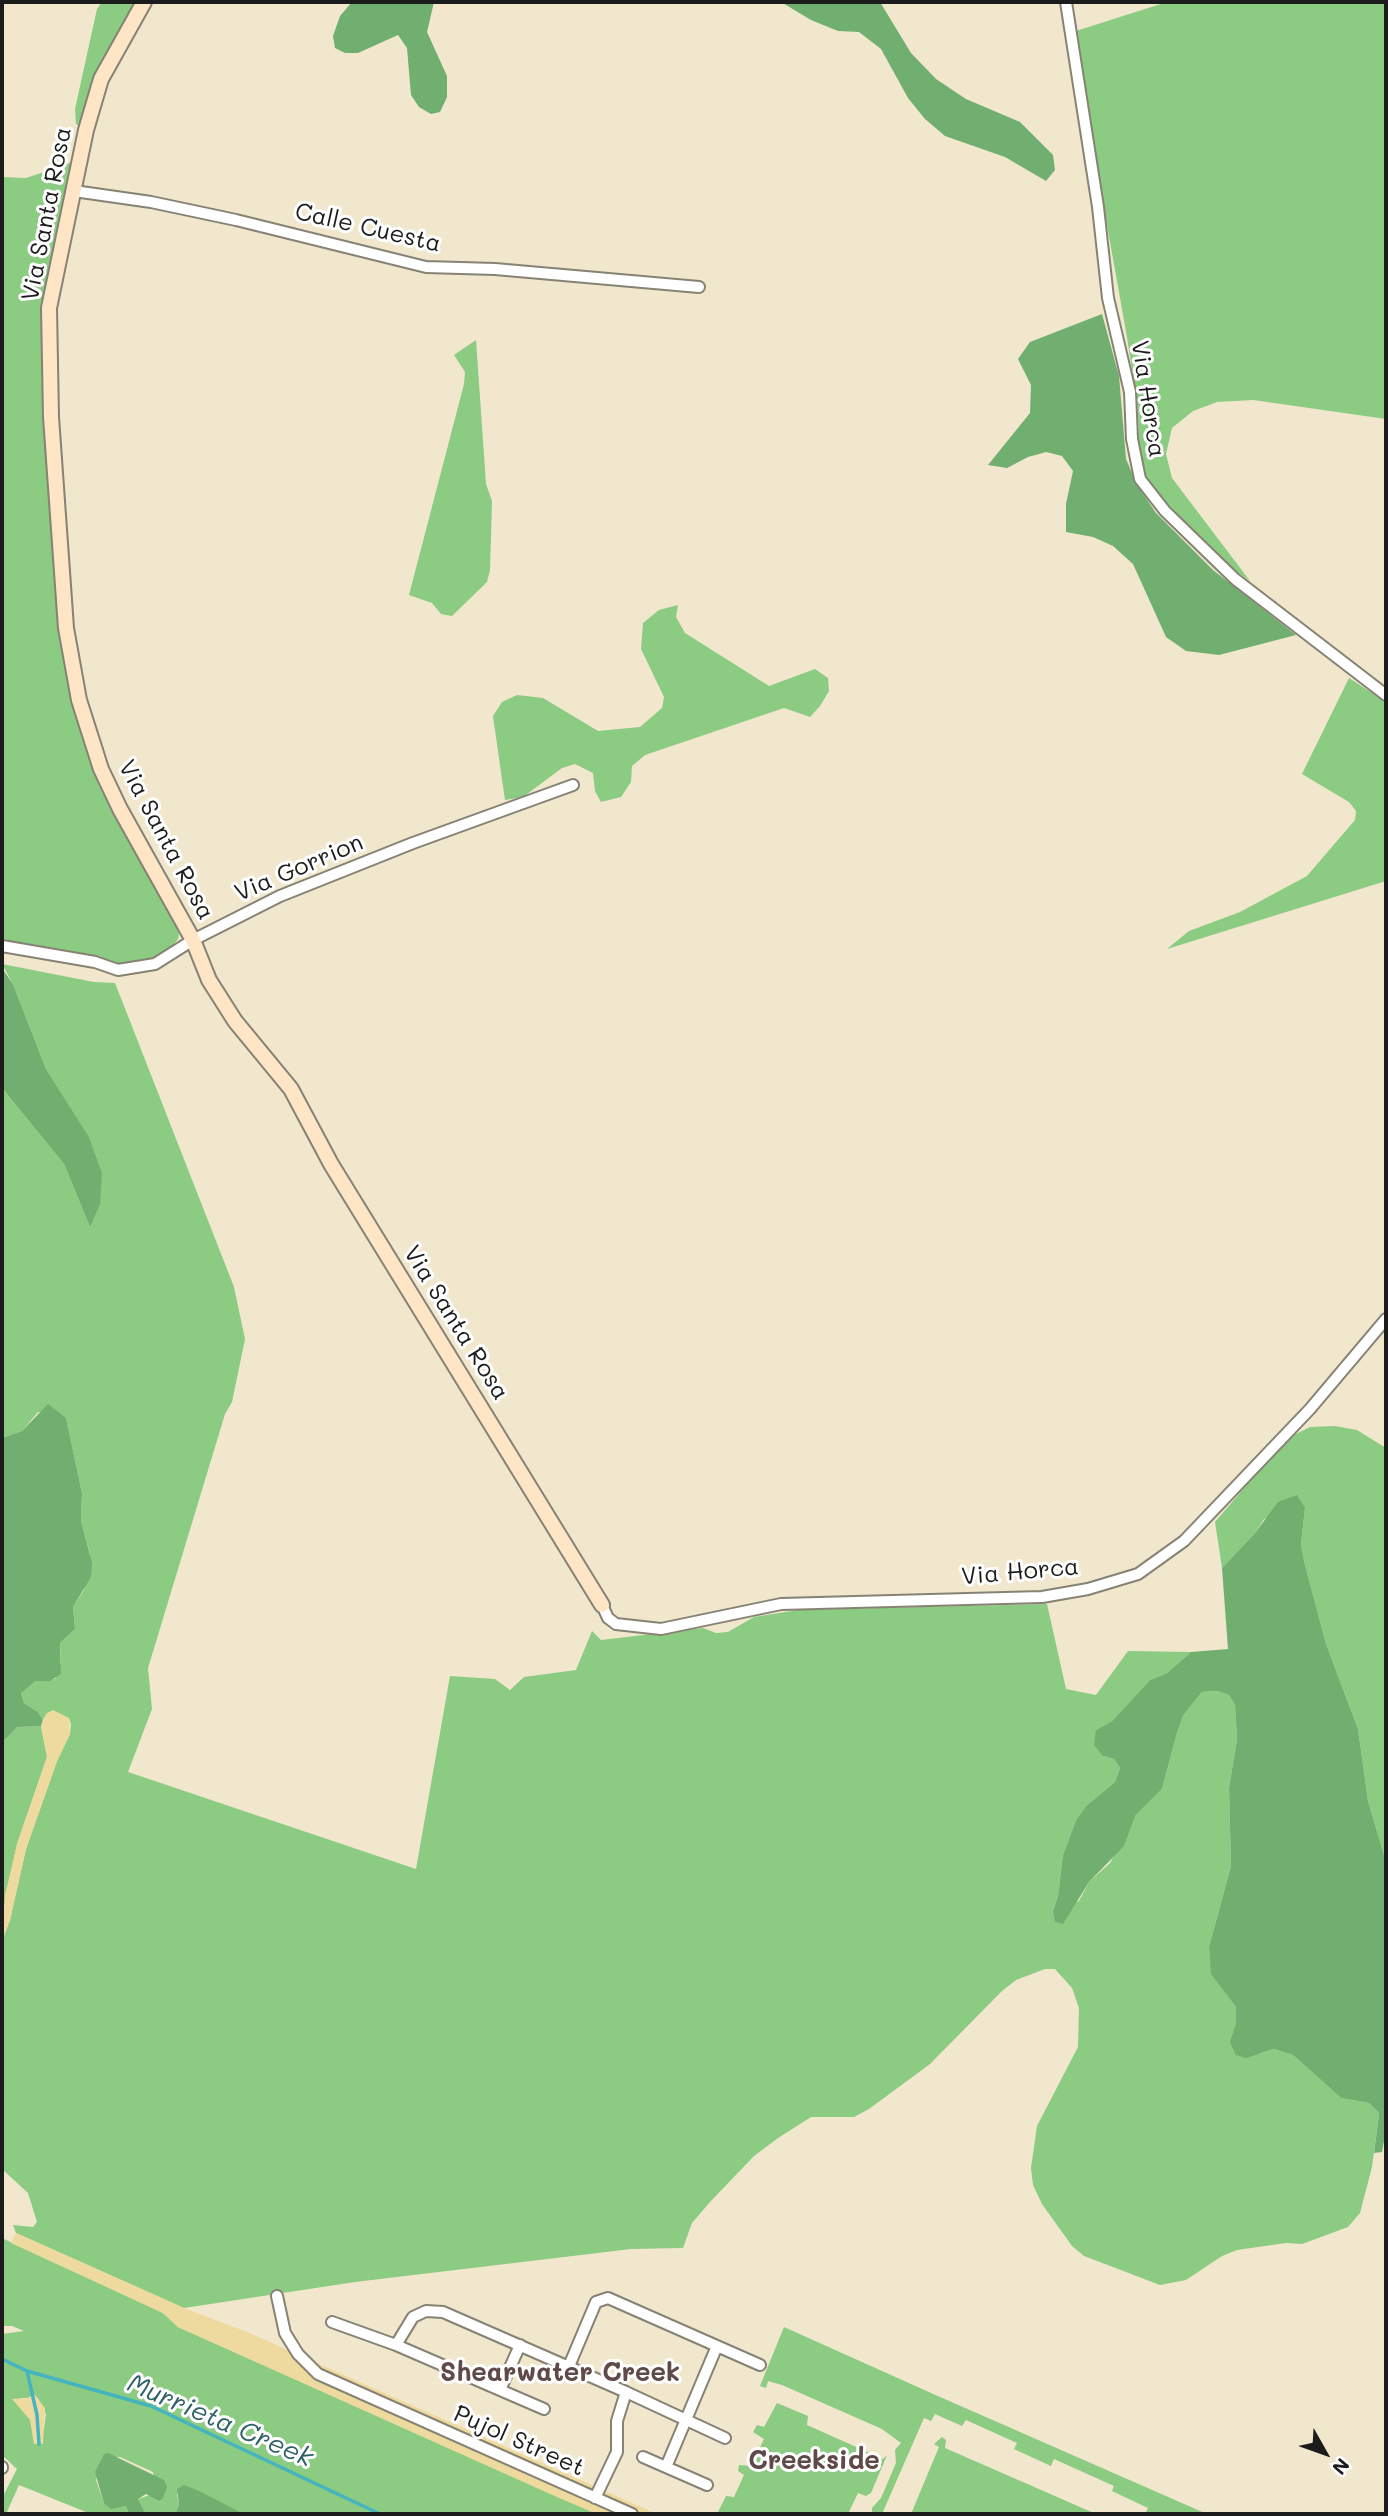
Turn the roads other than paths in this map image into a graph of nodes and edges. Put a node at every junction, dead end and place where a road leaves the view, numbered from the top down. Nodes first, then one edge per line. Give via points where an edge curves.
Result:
1 (144, 2) edge
2 (1066, 2) edge
3 (74, 191) junction
4 (699, 287) dead end
5 (1386, 695) edge
6 (573, 785) dead end
7 (193, 940) junction
8 (2, 946) edge
9 (1386, 1319) edge
10 (602, 1605) joint
11 (277, 2296) dead end
12 (332, 2322) dead end
13 (396, 2345) junction
14 (520, 2345) junction
15 (718, 2346) junction
16 (760, 2365) dead end
17 (569, 2366) junction
18 (500, 2390) junction
19 (626, 2392) junction
20 (544, 2409) dead end
21 (686, 2420) junction
22 (725, 2438) dead end
23 (643, 2458) dead end
24 (666, 2467) junction
25 (707, 2485) dead end
26 (595, 2498) junction
27 (632, 2514) edge

1 - 3 street, Via Santa Rosa via 101,79
2 - 5 street, Via Horca via 1108,298 1130,392 1140,479 1165,511 1235,579
3 - 4 street, Calle Cuesta via 236,220 426,267
3 - 7 street, Via Santa Rosa via 53,279 49,334 71,665 101,769
6 - 7 street, Via Gorrion via 280,896
7 - 8 street, Via Gorrion via 155,964 118,970
7 - 10 street, Via Santa Rosa via 209,980 235,1021 291,1089 331,1164
9 - 10 street, Via Horca via 1310,1409 1194,1531 1138,1574 1042,1597 781,1604 661,1629 616,1623
11 - 26 street, Pujol Street via 285,2333 318,2374
12 - 13 street
13 - 14 street via 413,2317 426,2311 443,2312
13 - 18 street
14 - 17 street
14 - 18 street
15 - 16 street
15 - 17 street via 602,2298 596,2302
15 - 21 street
17 - 19 street
18 - 20 street
19 - 21 street
19 - 26 street via 617,2421 617,2452
21 - 22 street
21 - 24 street
23 - 24 street
24 - 25 street
26 - 27 street, Pujol Street

